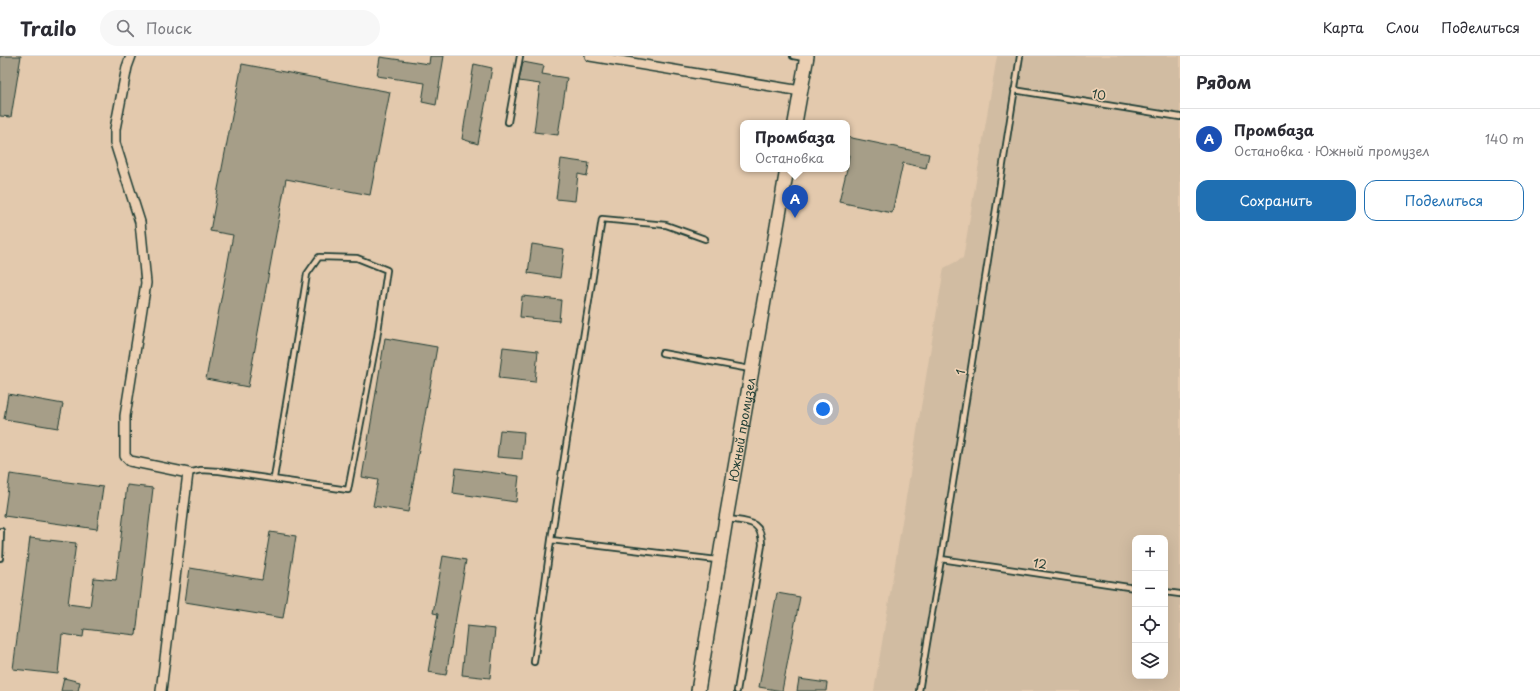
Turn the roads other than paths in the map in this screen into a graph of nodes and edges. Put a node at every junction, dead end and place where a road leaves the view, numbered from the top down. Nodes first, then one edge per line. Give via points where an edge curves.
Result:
1 (131, 56) edge
2 (520, 56) edge
3 (590, 56) edge
4 (793, 56) edge
5 (1020, 56) edge
6 (806, 57) edge
7 (1014, 90) junction
8 (801, 91) junction
9 (1180, 117) edge
10 (796, 120) edge
11 (508, 122) dead end
12 (786, 172) edge
13 (705, 239) dead end
14 (662, 353) dead end
15 (752, 369) junction
16 (188, 473) junction
17 (274, 478) junction
18 (726, 519) junction
19 (1, 531) dead end
20 (551, 540) junction
21 (0, 558) edge
22 (941, 559) junction
23 (719, 560) junction
24 (1132, 588) edge
25 (1168, 592) edge
26 (1180, 594) edge
27 (534, 662) dead end
28 (161, 691) edge
29 (698, 691) edge
30 (737, 691) edge
31 (919, 691) edge

1 - 16 street via 115,129 115,143 140,222 146,283 125,416 125,456 130,461
2 - 11 lane
3 - 8 street
4 - 6 lane
5 - 7 lane, 1 / 1
6 - 8 street
7 - 9 lane, 10 / 10
7 - 22 lane, 1 / 1
8 - 10 street
12 - 15 street, Южный промузел
13 - 20 lane via 666,225 602,219
14 - 15 lane
15 - 18 street, Южный промузел
16 - 17 lane via 219,470
16 - 28 street
17 - 17 lane via 307,274 319,257 357,258 387,270 377,338 348,490
18 - 23 street, Южный промузел
18 - 30 lane via 754,524 762,534
19 - 21 lane
20 - 23 lane
20 - 27 lane
22 - 24 lane, 12 / 12
22 - 31 lane, 1 / 1
23 - 29 street, Южный промузел
25 - 26 lane

